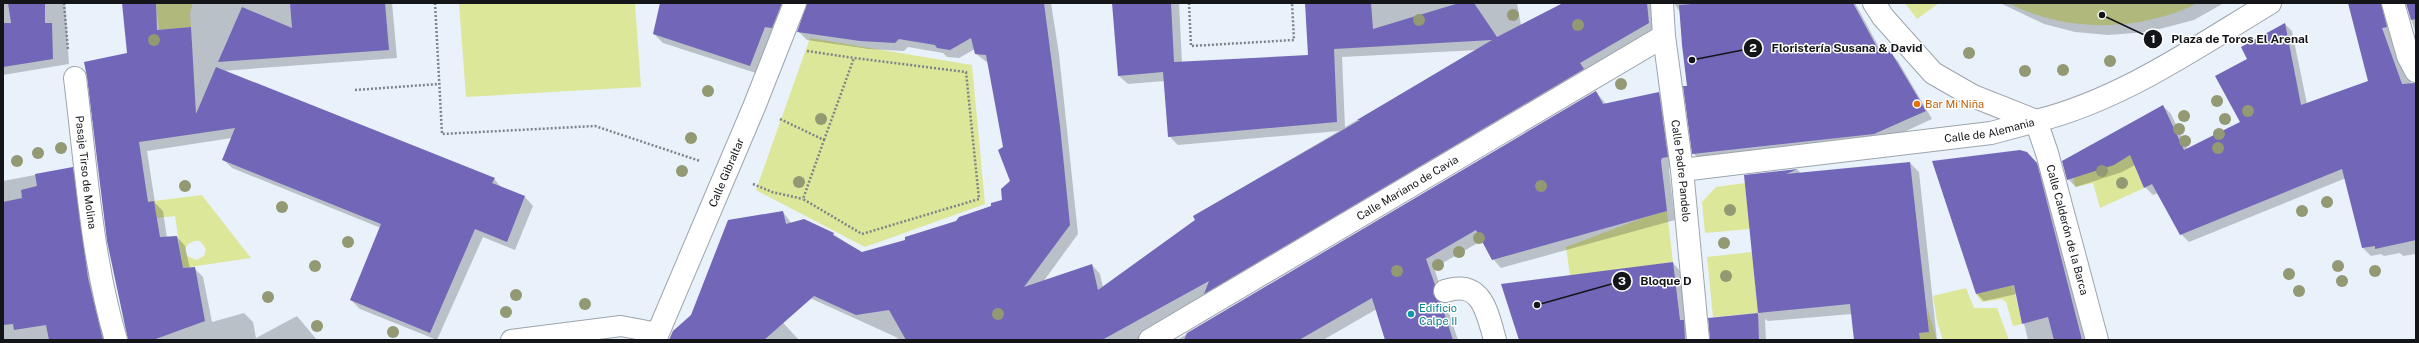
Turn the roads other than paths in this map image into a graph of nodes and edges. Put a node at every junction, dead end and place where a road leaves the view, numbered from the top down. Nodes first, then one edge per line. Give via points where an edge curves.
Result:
1 (795, 3) edge
2 (1662, 3) edge
3 (1874, 3) edge
4 (2270, 3) edge
5 (2393, 3) edge
6 (1664, 36) junction
7 (2416, 71) edge
8 (75, 78) road end
9 (2036, 121) junction
10 (1682, 170) junction
11 (1445, 290) dead end
12 (656, 336) edge
13 (1163, 337) edge
14 (116, 340) edge
15 (511, 340) edge
16 (1495, 340) edge
17 (1698, 340) edge
18 (2097, 340) edge

1 - 12 street, Calle Gibraltar via 754,107
2 - 6 street, Calle Padre Pandelo
3 - 9 street via 1882,17 1933,73 1973,96
4 - 9 street, Calle de Alemania via 2118,92 2083,107
5 - 7 street via 2408,56
6 - 10 street, Calle Padre Pandelo
6 - 13 street, Calle Mariano de Cavia
8 - 14 street, Pasaje Tirso de Molina via 93,227 109,316
9 - 10 street, Calle de Alemania via 1991,132
9 - 18 street, Calle Calderón de la Barca via 2047,153
10 - 17 street, Calle Padre Pandelo
11 - 16 street via 1462,287 1471,290 1483,300
12 - 15 street via 621,326

